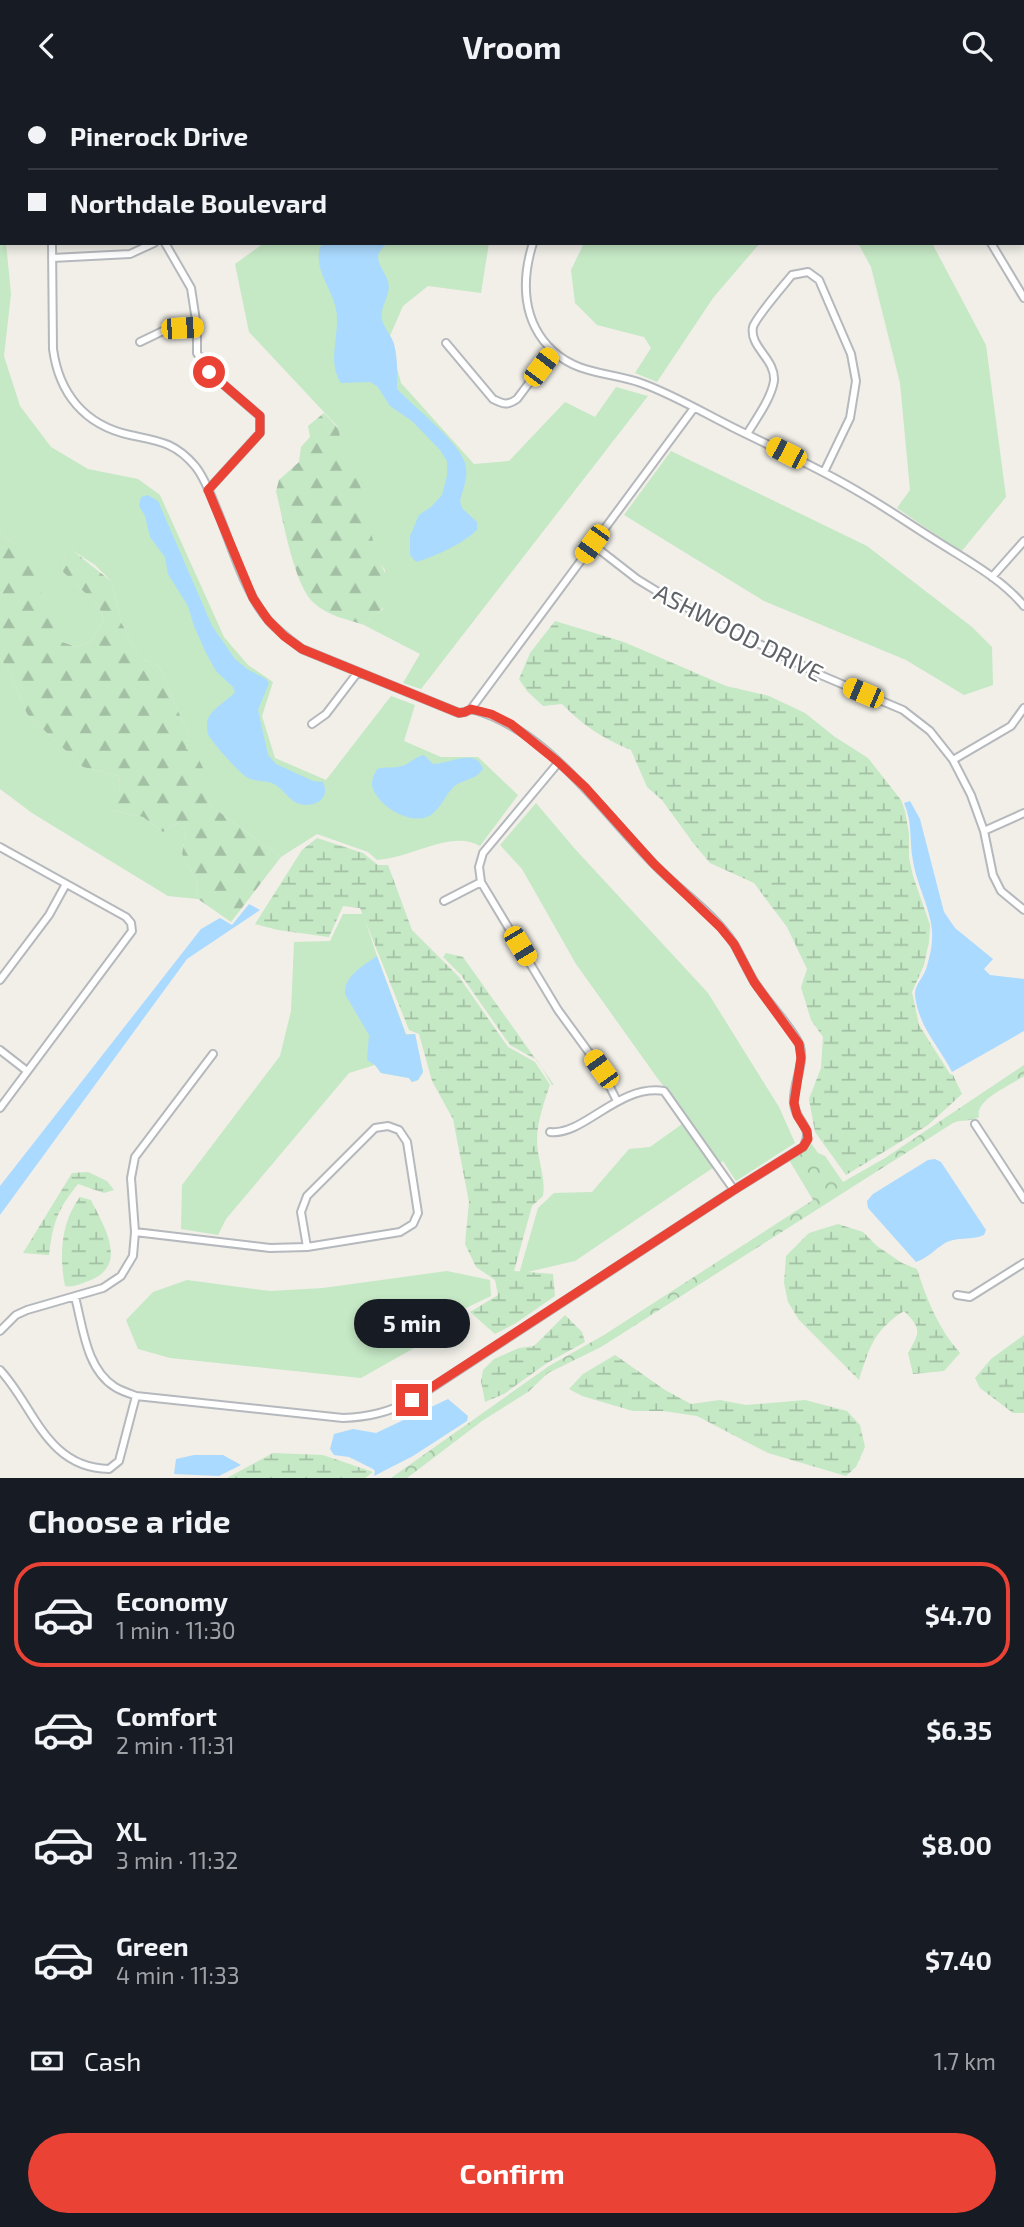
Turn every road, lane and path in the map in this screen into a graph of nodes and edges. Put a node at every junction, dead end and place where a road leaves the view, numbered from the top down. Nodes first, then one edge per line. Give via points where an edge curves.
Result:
1 (52, 245) edge
2 (150, 245) edge
3 (166, 245) edge
4 (532, 245) edge
5 (992, 245) edge
6 (52, 258) junction
7 (1024, 298) edge
8 (197, 327) junction
9 (140, 342) dead end
10 (446, 343) dead end
11 (553, 351) junction
12 (694, 408) junction
13 (747, 434) junction
14 (824, 472) junction
15 (208, 490) junction
16 (1024, 541) edge
17 (592, 544) junction
18 (992, 577) junction
19 (1024, 607) edge
20 (358, 672) junction
21 (1024, 708) edge
22 (471, 709) junction
23 (312, 724) dead end
24 (953, 760) junction
25 (558, 762) junction
26 (1024, 813) edge
27 (984, 831) junction
28 (0, 847) edge
29 (481, 882) junction
30 (66, 884) junction
31 (444, 901) dead end
32 (1024, 911) edge
33 (0, 980) edge
34 (0, 1050) edge
35 (213, 1054) dead end
36 (27, 1071) junction
37 (617, 1101) junction
38 (0, 1108) edge
39 (975, 1124) dead end
40 (550, 1132) dead end
41 (734, 1190) junction
42 (1024, 1199) edge
43 (135, 1232) junction
44 (307, 1247) junction
45 (1024, 1263) edge
46 (957, 1295) dead end
47 (75, 1297) junction
48 (0, 1331) edge
49 (0, 1370) edge
50 (136, 1397) junction

1 - 6 street
2 - 6 street via 130,254
3 - 8 street via 191,288
4 - 11 street via 526,263 527,307
5 - 7 street
6 - 15 street via 55,365 75,404 107,428 176,448 197,467
8 - 9 street via 167,329
8 - 15 street via 197,353 209,372 260,416 260,433
10 - 11 street via 493,400 503,405 517,399
11 - 12 street via 575,367 640,383
12 - 13 street
12 - 17 street
13 - 14 street
13 - 14 street via 774,381 769,361 753,338 753,325 792,275 808,272 825,292 851,354 856,381 850,418
14 - 18 street
15 - 20 street via 253,598 268,620 302,649
16 - 18 street
17 - 22 street
17 - 24 street, ASHWOOD DRIVE via 668,598 823,676 903,710 930,731
18 - 19 street
20 - 22 street via 459,713
20 - 23 street via 326,714
21 - 24 street via 1011,726
22 - 25 street via 511,724
24 - 27 street, ASHWOOD DRIVE
25 - 29 street via 483,853
25 - 41 street via 720,927 799,1044 794,1103 808,1139 803,1147
26 - 27 street
27 - 32 street, ASHWOOD DRIVE via 1001,891
28 - 30 street
29 - 31 street
29 - 37 street
30 - 33 street via 49,915
30 - 36 street via 126,917 132,932
34 - 36 street
35 - 43 street via 135,1157 131,1178
36 - 38 street
37 - 40 street via 567,1131
37 - 41 street via 650,1089 664,1091
39 - 42 street
41 - 50 street via 389,1412 343,1418
43 - 44 street via 270,1248
43 - 47 street via 133,1256 121,1276 103,1289
44 - 44 street via 302,1212 307,1196 375,1128 399,1130 407,1142 418,1213 413,1224 400,1232
45 - 46 street via 970,1297
47 - 48 street via 27,1310
47 - 50 street via 97,1369 114,1386
49 - 50 street via 49,1441 96,1469 109,1469 118,1461

